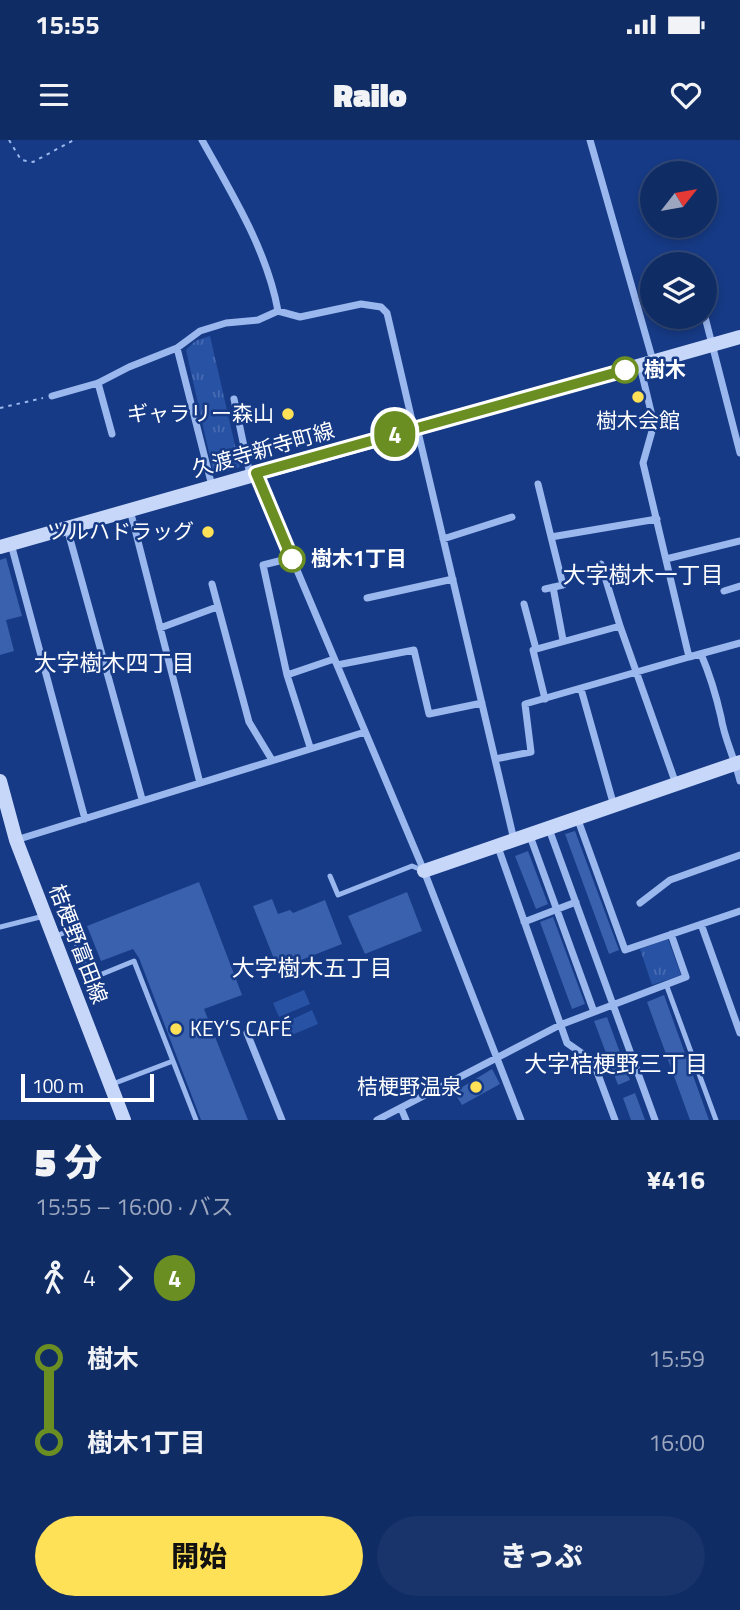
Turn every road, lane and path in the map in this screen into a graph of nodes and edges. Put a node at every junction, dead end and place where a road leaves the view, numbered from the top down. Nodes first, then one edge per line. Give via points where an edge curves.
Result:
1 (9, 140) edge
2 (74, 140) edge
3 (202, 140) edge
4 (590, 140) edge
5 (278, 311) junction
6 (708, 329) edge
7 (740, 337) edge
8 (713, 345) junction
9 (177, 348) junction
10 (647, 364) junction
11 (98, 383) junction
12 (52, 396) joint
13 (234, 399) dead end
14 (0, 408) edge
15 (414, 429) junction
16 (111, 434) dead end
17 (740, 453) edge
18 (253, 474) junction
19 (538, 484) dead end
20 (212, 486) junction
21 (130, 510) junction
22 (512, 517) dead end
23 (657, 519) junction
24 (67, 528) junction
25 (551, 537) junction
26 (443, 539) junction
27 (740, 541) edge
28 (5, 546) edge
29 (291, 558) junction
30 (666, 559) junction
31 (601, 564) dead end
32 (453, 579) junction
33 (212, 584) dead end
34 (740, 586) edge
35 (724, 591) dead end
36 (367, 598) dead end
37 (524, 604) dead end
38 (217, 607) junction
39 (620, 626) junction
40 (160, 628) junction
41 (563, 640) junction
42 (740, 643) edge
43 (536, 649) junction
44 (701, 654) junction
45 (689, 657) junction
46 (335, 662) junction
47 (635, 671) junction
48 (287, 675) junction
49 (581, 689) junction
50 (545, 699) junction
51 (482, 704) junction
52 (365, 732) junction
53 (310, 747) junction
54 (495, 759) junction
55 (272, 760) junction
56 (738, 762) edge
57 (0, 781) edge
58 (740, 781) edge
59 (200, 783) junction
60 (676, 785) junction
61 (142, 799) junction
62 (615, 807) junction
63 (85, 819) junction
64 (578, 820) junction
65 (549, 829) junction
66 (10, 834) edge
67 (530, 836) junction
68 (514, 841) junction
69 (498, 846) junction
70 (740, 855) edge
71 (424, 872) junction
72 (330, 877) dead end
73 (576, 902) junction
74 (640, 903) dead end
75 (557, 909) junction
76 (740, 911) edge
77 (45, 916) junction
78 (524, 922) junction
79 (701, 924) junction
80 (0, 927) edge
81 (671, 934) junction
82 (53, 937) junction
83 (666, 984) junction
84 (613, 1004) junction
85 (594, 1012) junction
86 (561, 1025) junction
87 (247, 1033) dead end
88 (740, 1033) edge
89 (497, 1059) junction
90 (173, 1061) junction
91 (110, 1085) junction
92 (401, 1108) junction
93 (615, 1118) edge
94 (124, 1120) edge
95 (196, 1120) edge
96 (282, 1120) edge
97 (377, 1120) edge
98 (406, 1120) edge
99 (521, 1120) edge
100 (605, 1120) edge
101 (655, 1120) edge
102 (716, 1120) edge

1 - 2 path via 21,160 33,162
3 - 5 street via 240,209 274,286
4 - 10 street
5 - 9 street via 258,320 200,331
5 - 15 street via 300,317 361,304 381,307 387,313
6 - 8 street
7 - 8 main road, 久渡寺新寺町線
8 - 10 main road, 久渡寺新寺町線
8 - 17 street
9 - 11 street
9 - 20 street
10 - 15 main road, 久渡寺新寺町線
10 - 23 street via 654,424 643,463
11 - 12 street
11 - 16 street
12 - 14 path
13 - 18 street
15 - 18 main road, 久渡寺新寺町線
15 - 26 street
18 - 20 main road, 久渡寺新寺町線
18 - 29 street
19 - 25 street
20 - 21 main road, 久渡寺新寺町線
21 - 24 main road, 久渡寺新寺町線
21 - 40 street
22 - 26 street
23 - 25 street
23 - 30 street
24 - 28 main road, 久渡寺新寺町線
24 - 61 street
25 - 41 street via 563,585 549,589
26 - 32 street
27 - 30 street
28 - 63 street
29 - 46 street
29 - 48 street via 263,565
30 - 45 street
31 - 39 street
32 - 36 street
32 - 51 street
33 - 38 street
34 - 35 street
37 - 43 street
38 - 40 street
38 - 55 street via 248,722
39 - 41 street
39 - 47 street
40 - 59 street
41 - 43 street
42 - 44 street
43 - 50 street
44 - 45 street
44 - 56 street
45 - 47 street
46 - 48 street
46 - 51 street via 414,650 429,714
46 - 52 street
47 - 49 street
47 - 60 street
48 - 53 street
49 - 50 street
49 - 62 street
50 - 54 street via 525,704 531,752
51 - 54 street
52 - 53 street
52 - 71 street
53 - 55 street
54 - 68 street
55 - 59 street
56 - 58 street
56 - 60 main road
57 - 66 main road, 桔梗野富田線
59 - 61 street
60 - 62 main road
61 - 63 street
62 - 64 main road
63 - 66 street
64 - 65 main road
64 - 81 street via 625,950
65 - 67 main road
65 - 73 street
66 - 77 main road, 桔梗野富田線
67 - 68 main road
67 - 75 street
68 - 69 main road
69 - 71 main road
69 - 78 street
70 - 74 street via 670,880
71 - 72 lane via 412,866 338,895
71 - 89 street
73 - 75 street
73 - 84 street
75 - 78 street
75 - 85 street
76 - 79 street
77 - 80 lane
77 - 82 main road, 桔梗野富田線
78 - 86 street
79 - 81 street
79 - 88 street
81 - 83 street via 686,977
82 - 90 lane via 71,930 90,979 134,961
82 - 91 main road, 桔梗野富田線
83 - 84 street
83 - 102 lane
84 - 85 street
84 - 101 street
85 - 86 street
86 - 89 street
86 - 93 street via 567,1043 593,1061
87 - 96 street
89 - 92 street
89 - 99 street
90 - 91 lane
90 - 95 lane
91 - 94 main road, 桔梗野富田線
92 - 97 street
92 - 98 street
93 - 100 street

